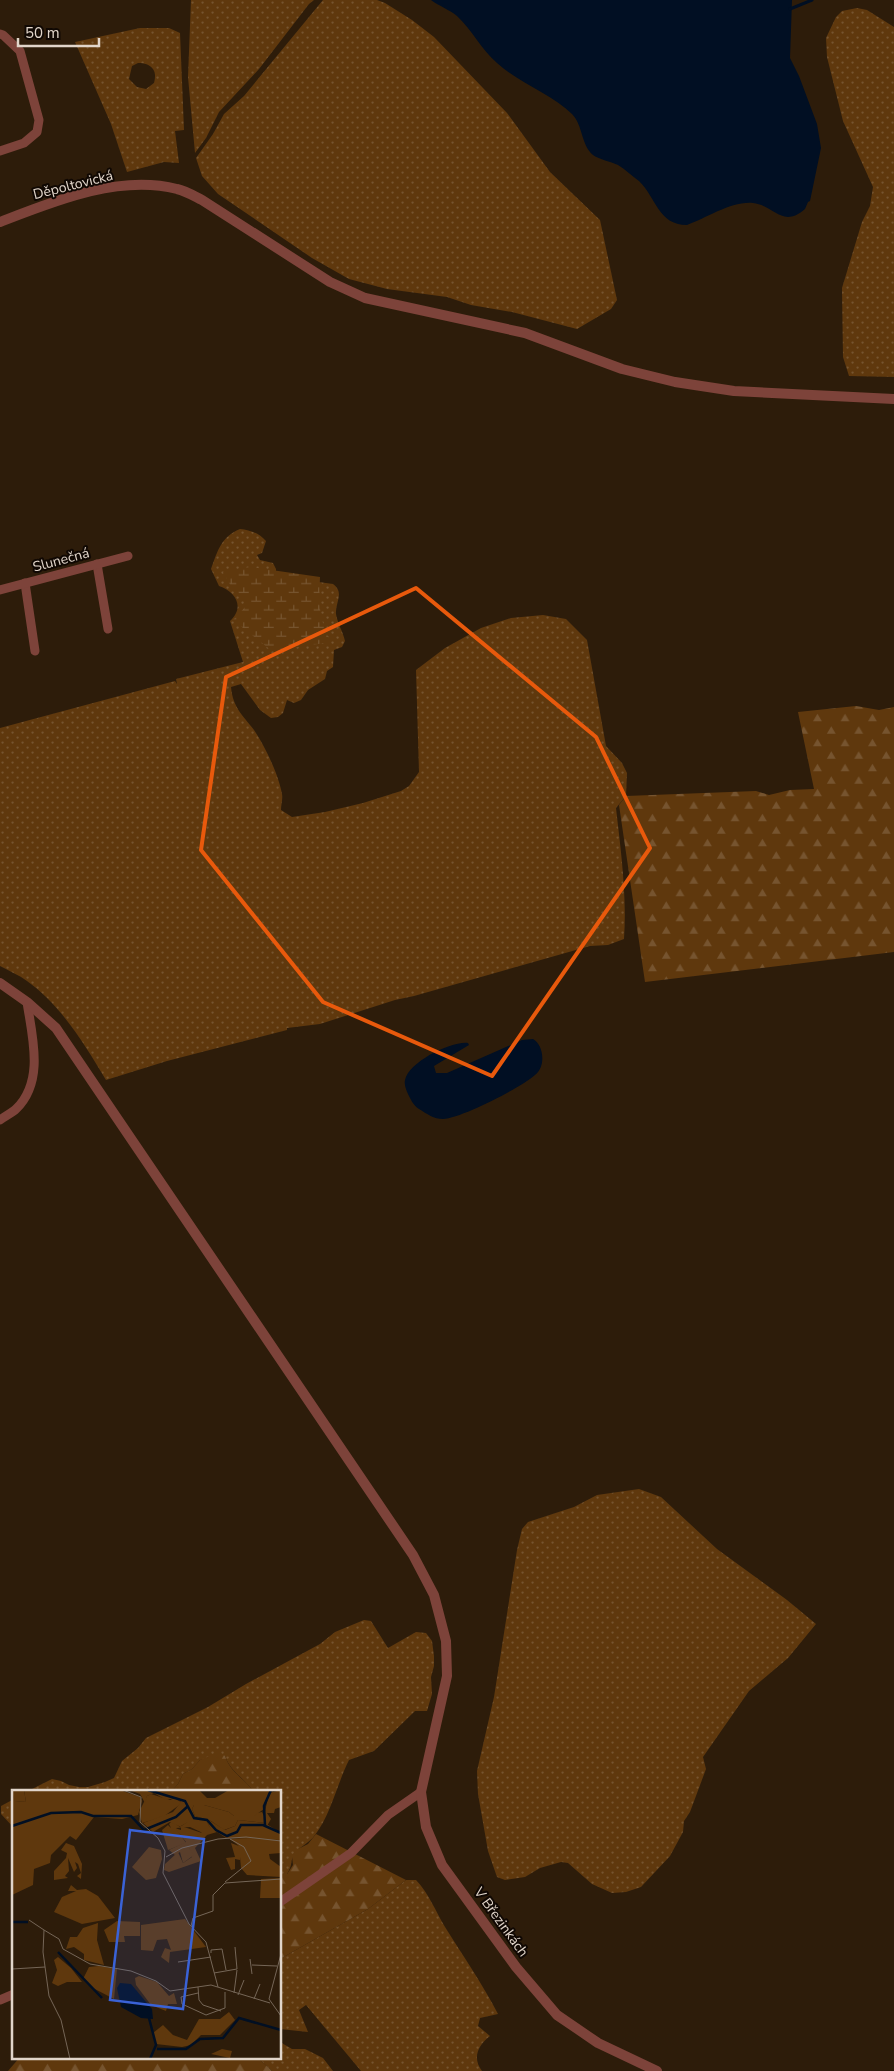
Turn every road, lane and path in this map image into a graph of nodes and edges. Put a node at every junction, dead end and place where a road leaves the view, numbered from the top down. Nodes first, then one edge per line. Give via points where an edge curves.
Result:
1 (0, 34) edge
2 (0, 151) edge
3 (0, 222) edge
4 (894, 399) edge
5 (128, 556) dead end
6 (97, 564) junction
7 (25, 583) junction
8 (0, 590) edge
9 (108, 629) dead end
10 (35, 651) dead end
11 (0, 983) edge
12 (27, 1002) junction
13 (0, 1120) edge
14 (421, 1792) junction
15 (281, 1901) edge
16 (12, 1995) edge
17 (0, 2000) edge
18 (657, 2071) edge

1 - 2 street via 20,52 39,120 37,132 24,143
3 - 4 street, Děpoltovická via 40,206 102,189 130,185 179,189 202,200 330,282 365,298 525,333 622,369 675,382 734,392
5 - 6 street, Slunečná
6 - 7 street, Slunečná
6 - 9 street
7 - 8 street, Slunečná
7 - 10 street
11 - 12 street, V Březinkách
12 - 13 street via 35,1071 28,1091 16,1109
12 - 14 street, V Březinkách via 56,1028 413,1555 434,1595 446,1641 447,1676
14 - 15 street via 388,1815 351,1853
14 - 18 street, V Březinkách via 426,1827 442,1865 516,1967 557,2015 598,2043
16 - 17 street

